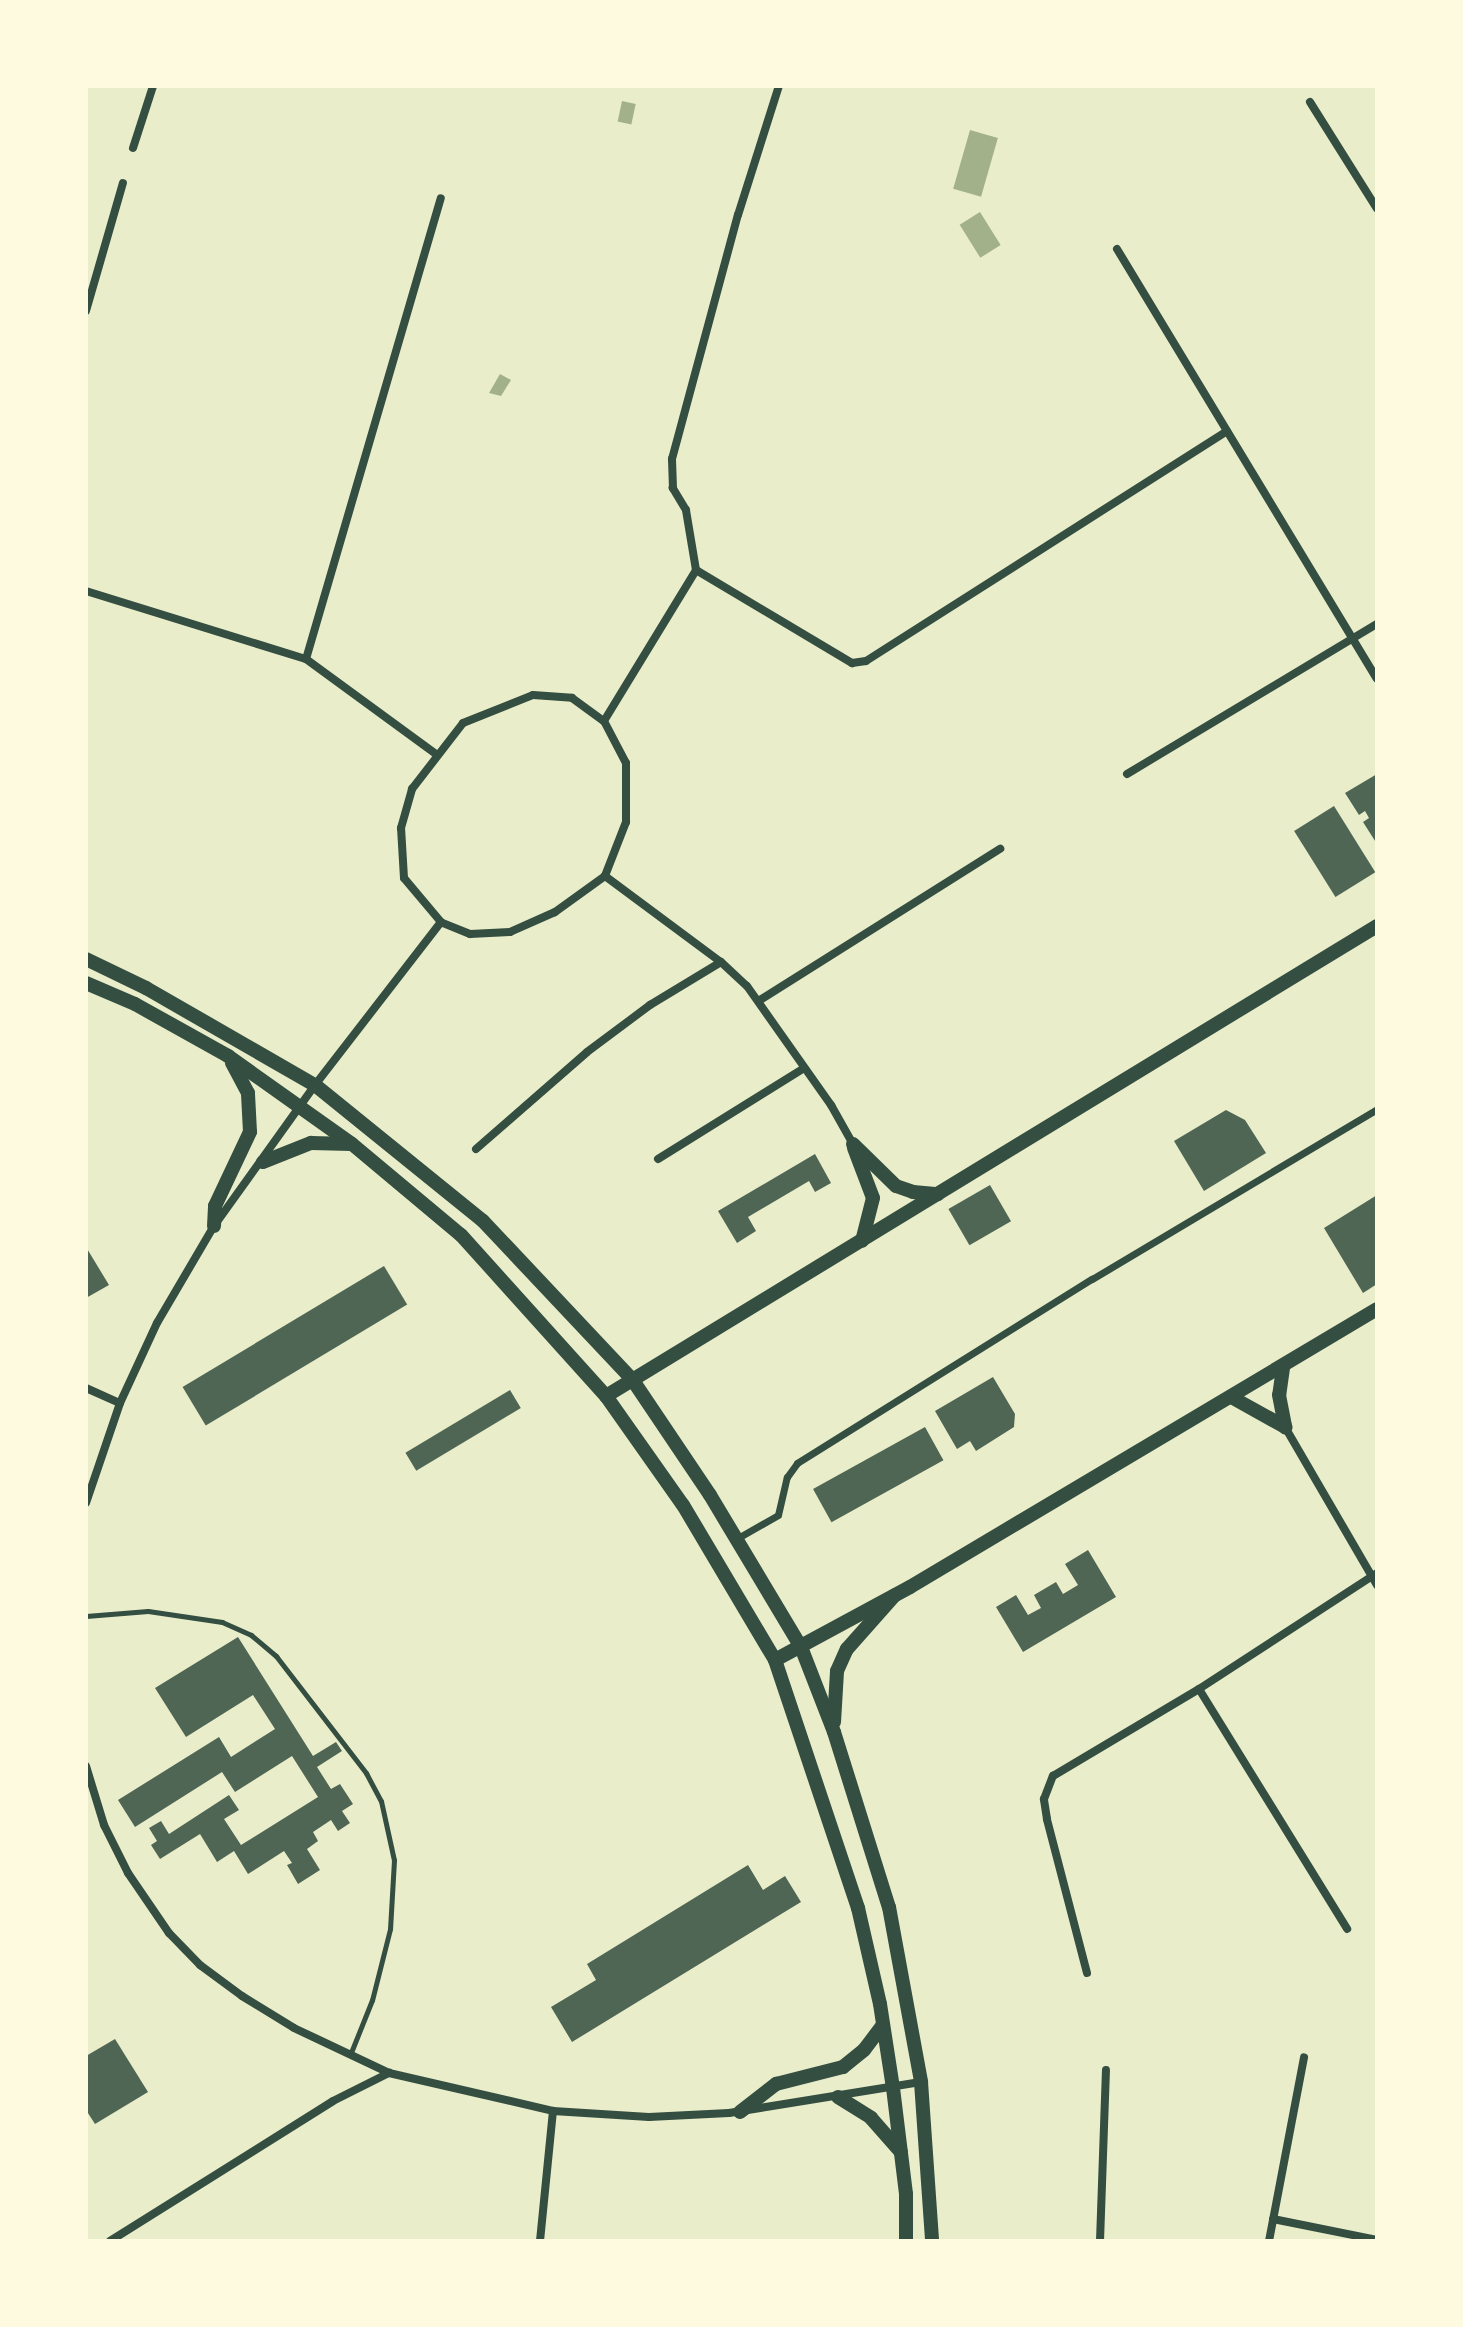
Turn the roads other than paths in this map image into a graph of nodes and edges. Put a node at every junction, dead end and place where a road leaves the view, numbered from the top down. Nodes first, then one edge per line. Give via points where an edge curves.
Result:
1 (153, 86) edge
2 (779, 86) edge
3 (1310, 102) dead end
4 (133, 148) dead end
5 (123, 183) dead end
6 (441, 198) dead end
7 (1377, 209) edge
8 (1117, 249) dead end
9 (86, 311) edge
10 (1227, 431) junction
11 (696, 570) junction
12 (86, 591) edge
13 (1377, 624) edge
14 (1353, 638) junction
15 (306, 659) junction
16 (1377, 679) edge
17 (604, 721) junction
18 (436, 754) junction
19 (1127, 774) dead end
20 (1000, 849) dead end
21 (605, 876) junction
22 (441, 922) junction
23 (1377, 926) edge
24 (86, 959) edge
25 (721, 962) junction
26 (86, 983) edge
27 (760, 1000) junction
28 (228, 1056) junction
29 (804, 1068) junction
30 (315, 1085) junction
31 (300, 1106) junction
32 (1377, 1109) edge
33 (352, 1144) junction
34 (853, 1144) junction
35 (476, 1149) dead end
36 (658, 1159) dead end
37 (263, 1162) junction
38 (938, 1194) junction
39 (214, 1226) junction
40 (862, 1241) junction
41 (1377, 1309) edge
42 (1283, 1368) junction
43 (632, 1379) junction
44 (86, 1388) edge
45 (606, 1396) junction
46 (1233, 1398) junction
47 (120, 1403) junction
48 (1285, 1427) junction
49 (86, 1503) edge
50 (736, 1539) junction
51 (1374, 1574) edge
52 (1377, 1585) edge
53 (895, 1595) junction
54 (86, 1616) edge
55 (801, 1647) junction
56 (775, 1660) junction
57 (1199, 1689) junction
58 (834, 1732) junction
59 (86, 1766) edge
60 (1347, 1929) dead end
61 (1087, 1973) dead end
62 (883, 2025) junction
63 (350, 2056) junction
64 (1304, 2057) dead end
65 (1106, 2070) dead end
66 (389, 2073) junction
67 (921, 2082) junction
68 (893, 2088) junction
69 (838, 2097) junction
70 (553, 2111) junction
71 (740, 2112) junction
72 (901, 2152) junction
73 (1273, 2219) junction
74 (1377, 2240) edge
75 (110, 2241) edge
76 (540, 2241) edge
77 (906, 2241) edge
78 (932, 2241) edge
79 (1100, 2241) edge
80 (1269, 2241) edge

1 - 4 street
2 - 11 street via 738,215 671,472 673,488 686,510
3 - 7 street
5 - 9 street
6 - 15 street
8 - 10 street
10 - 11 street via 866,661 852,663
10 - 14 street
11 - 17 street
12 - 15 street
13 - 14 street
14 - 16 street
14 - 19 street
15 - 18 street
17 - 18 street via 572,698 533,695 463,723
17 - 21 street via 626,763 626,822
18 - 22 street via 412,789 401,828 404,878
20 - 27 street
21 - 22 street via 555,912 510,932 470,934
21 - 25 street
22 - 30 street
23 - 38 main road
24 - 30 main road
25 - 27 street
25 - 35 street via 587,1052
26 - 28 main road
27 - 29 street
28 - 31 main road
28 - 39 main road via 248,1093 250,1132 215,1206
29 - 34 street
29 - 36 street
30 - 31 street
30 - 43 main road via 483,1221
31 - 33 main road
31 - 37 street
32 - 50 street via 797,1463 787,1477 778,1515
33 - 37 main road via 311,1143
33 - 45 main road via 461,1235
34 - 38 main road via 896,1186
34 - 40 main road via 873,1198
37 - 39 street
38 - 40 main road
39 - 47 street via 157,1323
40 - 43 main road
41 - 42 main road
42 - 46 main road
42 - 48 main road via 1279,1395
43 - 45 main road
43 - 50 main road
44 - 47 street
45 - 56 main road via 683,1505
46 - 48 main road
46 - 53 main road
47 - 49 street
48 - 51 street
50 - 55 main road
51 - 52 street
51 - 57 street
53 - 55 main road
53 - 58 main road via 847,1649 837,1671
54 - 63 lane via 148,1611 222,1622 251,1635 276,1656 366,1773 381,1801 394,1860 390,1929 372,2000
55 - 56 main road
55 - 58 main road
56 - 62 main road via 858,1908
57 - 60 street
57 - 61 street via 1061,1769 1047,1786 1047,1819
58 - 67 main road via 889,1907
59 - 63 street via 104,1825 128,1873 169,1933 242,1996
62 - 68 main road
62 - 71 main road via 843,2067 776,2084
63 - 66 street
64 - 73 street
65 - 79 street
66 - 70 street
66 - 75 street via 333,2101
67 - 68 street
67 - 78 main road
68 - 69 street
68 - 72 main road
69 - 71 street
69 - 72 main road via 871,2118
70 - 71 street via 649,2117
70 - 76 street
72 - 77 main road
73 - 74 street
73 - 80 street

